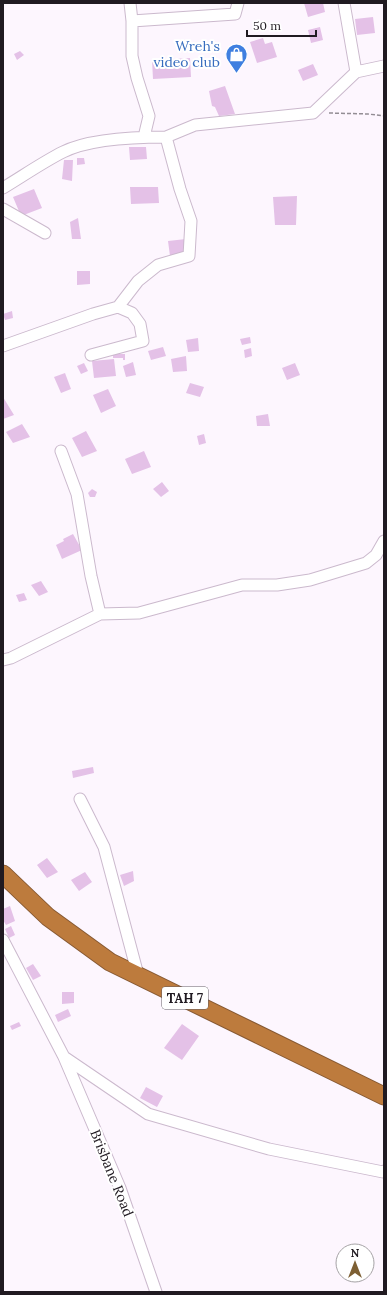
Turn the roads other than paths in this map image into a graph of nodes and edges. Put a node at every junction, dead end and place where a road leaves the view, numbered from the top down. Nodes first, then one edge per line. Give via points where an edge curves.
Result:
1 (130, 3) edge
2 (238, 3) edge
3 (344, 3) edge
4 (132, 21) junction
5 (384, 66) edge
6 (356, 72) junction
7 (144, 137) junction
8 (166, 137) junction
9 (3, 188) edge
10 (3, 209) edge
11 (45, 233) dead end
12 (118, 307) junction
13 (3, 346) edge
14 (91, 355) dead end
15 (61, 451) dead end
16 (384, 541) edge
17 (100, 614) junction
18 (3, 660) edge
19 (80, 799) dead end
20 (3, 874) edge
21 (3, 940) edge
22 (138, 975) junction
23 (64, 1057) junction
24 (384, 1096) edge
25 (384, 1170) edge
26 (156, 1292) edge

1 - 4 street
2 - 4 street via 235,14
3 - 6 street
4 - 7 street via 132,56 149,116
5 - 6 street
6 - 8 street via 313,113 196,125
7 - 8 street
7 - 9 street via 91,143 64,152
8 - 12 street via 191,221 189,256 158,265 138,281
10 - 11 street
12 - 13 street
12 - 14 street via 132,313 140,324 142,341
15 - 17 street via 77,494
16 - 17 street via 376,554 366,563 310,580 277,586 242,586 139,613
17 - 18 street
19 - 22 street via 104,847
20 - 22 highway, TAH 7 via 48,917 110,962
21 - 23 street, Brisbane Road
22 - 24 highway, TAH 7
23 - 25 street via 148,1114 269,1149 383,1172
23 - 26 street, Brisbane Road via 120,1188

